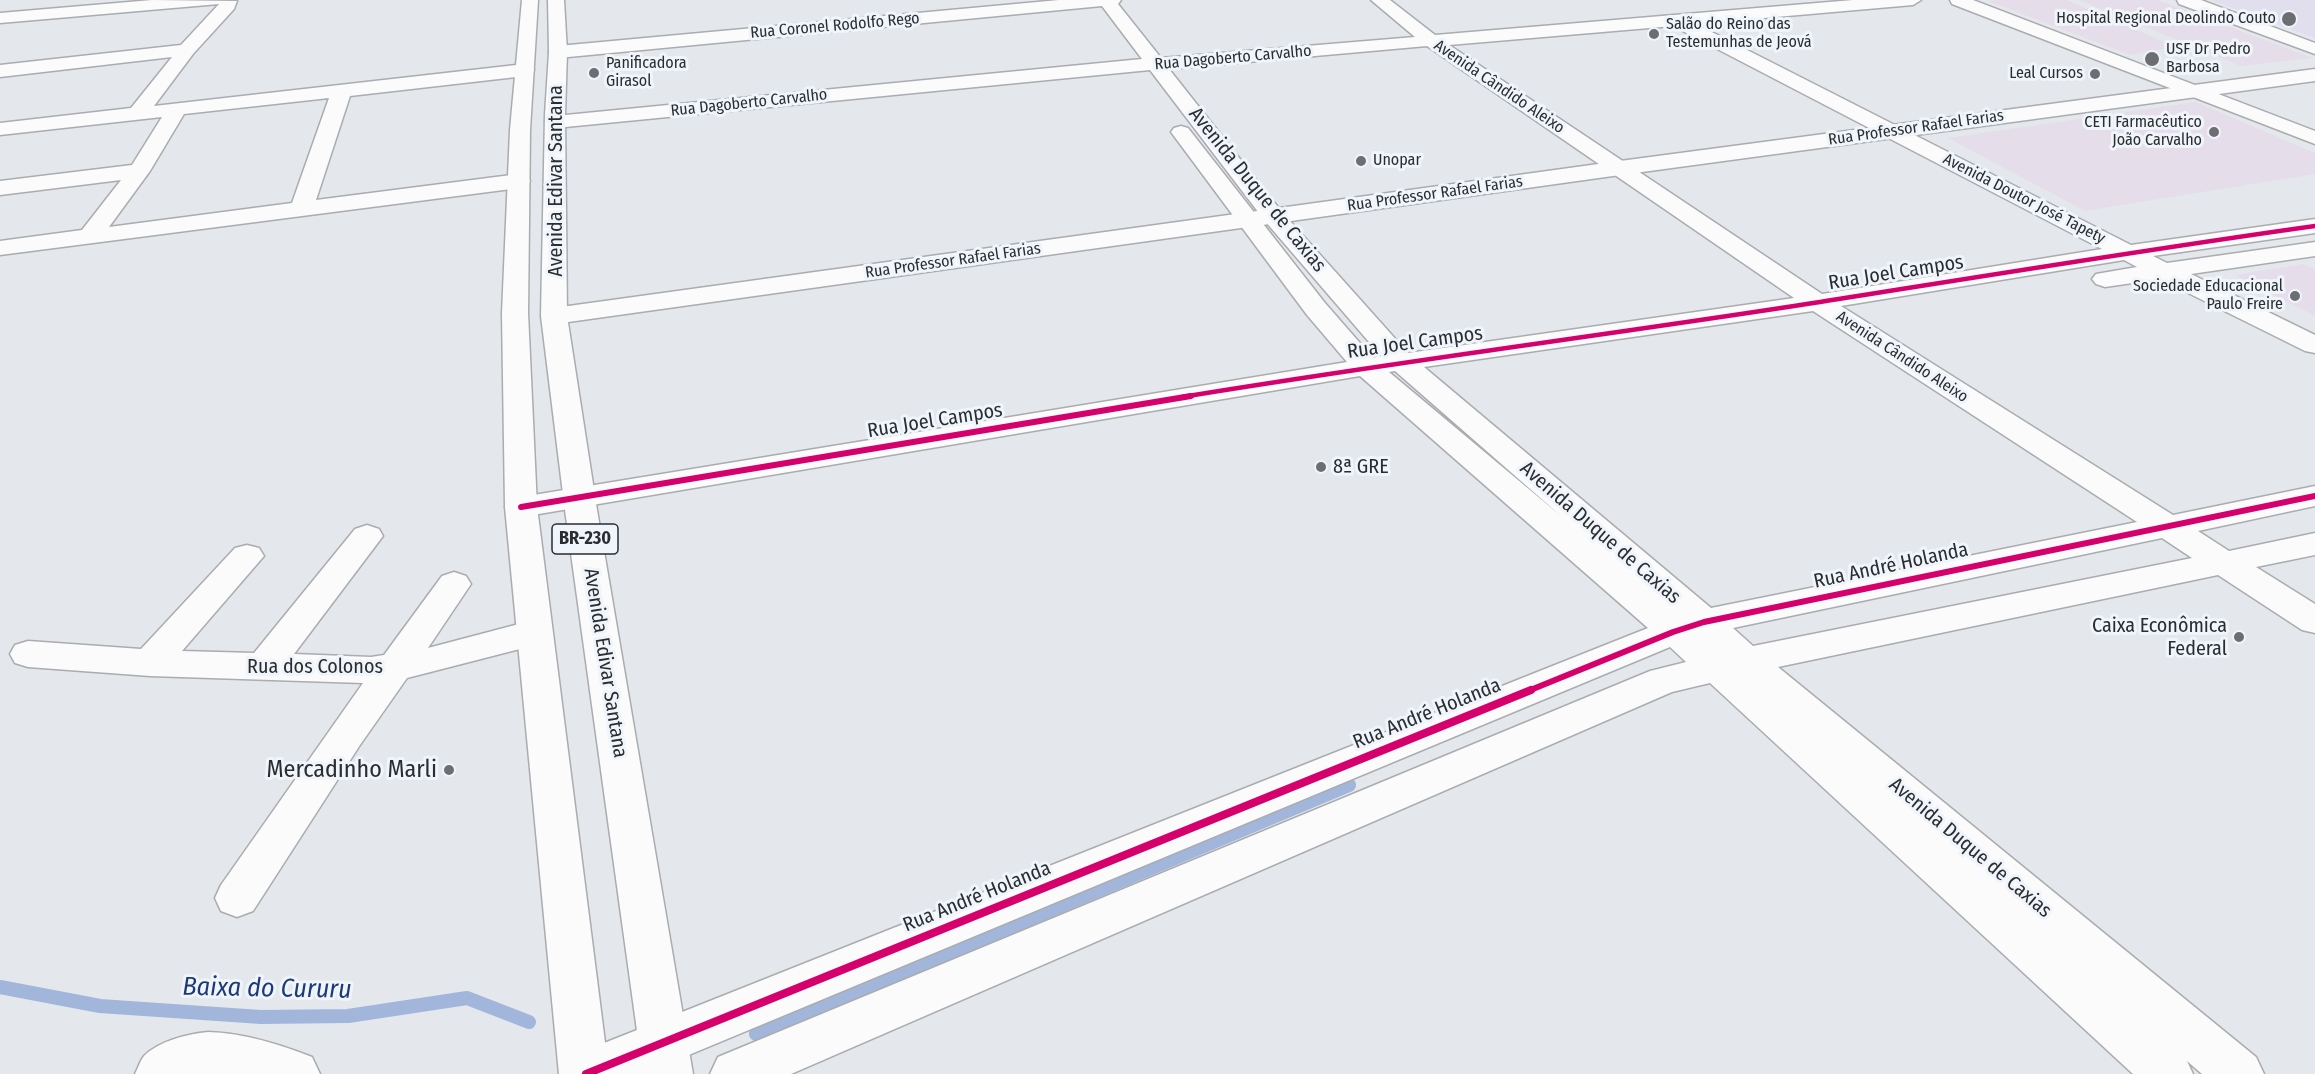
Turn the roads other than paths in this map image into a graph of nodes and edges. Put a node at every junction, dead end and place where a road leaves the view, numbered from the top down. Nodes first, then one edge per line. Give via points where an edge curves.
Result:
1 (4, 0) edge
2 (212, 0) edge
3 (223, 0) edge
4 (1379, 0) edge
5 (1804, 0) edge
6 (1913, 0) edge
7 (1958, 0) edge
8 (1979, 0) edge
9 (2185, 0) edge
10 (2211, 0) edge
11 (1099, 1) edge
12 (0, 3) edge
13 (95, 5) edge
14 (542, 7) edge
15 (1670, 10) edge
16 (0, 18) edge
17 (1425, 36) junction
18 (2315, 39) edge
19 (2315, 49) edge
20 (188, 51) junction
21 (558, 52) junction
22 (1141, 62) junction
23 (2315, 64) edge
24 (525, 70) junction
25 (0, 71) edge
26 (2315, 75) edge
27 (2193, 85) junction
28 (342, 90) junction
29 (177, 109) junction
30 (138, 113) junction
31 (555, 118) junction
32 (1872, 121) junction
33 (1903, 126) junction
34 (2315, 127) edge
35 (0, 129) edge
36 (2315, 138) edge
37 (1612, 163) junction
38 (139, 171) junction
39 (519, 181) junction
40 (0, 188) edge
41 (302, 208) junction
42 (1255, 211) junction
43 (2315, 226) edge
44 (91, 235) junction
45 (0, 248) edge
46 (2315, 249) edge
47 (2150, 257) junction
48 (2194, 268) junction
49 (555, 307) junction
50 (1829, 310) junction
51 (2315, 327) edge
52 (2315, 345) edge
53 (1393, 373) junction
54 (2315, 496) edge
55 (580, 504) junction
56 (522, 514) junction
57 (2166, 527) junction
58 (367, 536) dead end
59 (2315, 544) edge
60 (247, 556) dead end
61 (2225, 562) junction
62 (454, 584) dead end
63 (2315, 621) edge
64 (1689, 627) junction
65 (534, 633) junction
66 (28, 654) dead end
67 (150, 663) junction
68 (1731, 664) junction
69 (395, 667) junction
70 (263, 668) junction
71 (237, 898) dead end
72 (666, 1058) edge
73 (160, 1074) edge
74 (294, 1074) edge
75 (585, 1074) edge
76 (735, 1074) edge
77 (2168, 1074) edge
78 (2239, 1074) edge

1 - 12 main road
2 - 13 main road
3 - 20 main road via 228,5
4 - 17 main road, Avenida Cândido Aleixo
5 - 15 main road, Rua Dagoberto Carvalho
6 - 15 main road, Rua Dagoberto Carvalho
7 - 27 main road
8 - 27 main road
9 - 19 main road
10 - 18 main road
11 - 21 main road, Rua Coronel Rodolfo Rego
11 - 22 main road, Avenida Duque de Caxias
13 - 16 main road
14 - 21 main road, Avenida Edivar Santana / BR-230
14 - 24 main road, Avenida Edivar Santana / BR-230
15 - 17 main road, Rua Dagoberto Carvalho
15 - 32 main road
15 - 33 main road, Avenida Doutor José Tapety
17 - 22 main road, Rua Dagoberto Carvalho
17 - 37 main road, Avenida Cândido Aleixo
20 - 25 main road
20 - 30 main road
21 - 31 main road, Avenida Edivar Santana / BR-230
22 - 31 main road, Rua Dagoberto Carvalho
22 - 42 main road, Avenida Duque de Caxias
23 - 27 main road, Rua Professor Rafael Farias
24 - 28 main road
24 - 39 main road, Avenida Edivar Santana / BR-230
26 - 27 main road, Rua Professor Rafael Farias
27 - 33 main road, Rua Professor Rafael Farias
27 - 34 main road
27 - 36 main road
28 - 29 main road
28 - 41 main road
29 - 30 main road
29 - 38 main road
30 - 35 main road
31 - 49 main road, Avenida Edivar Santana / BR-230
32 - 33 main road, Rua Professor Rafael Farias
32 - 37 main road, Rua Professor Rafael Farias
33 - 37 main road, Rua Professor Rafael Farias
33 - 47 main road, Avenida Doutor José Tapety
37 - 42 main road, Rua Professor Rafael Farias
37 - 50 main road, Avenida Cândido Aleixo
38 - 40 main road
38 - 44 main road
39 - 41 main road
39 - 56 main road, Avenida Edivar Santana / BR-230 via 515,313
41 - 44 main road
42 - 49 main road, Rua Professor Rafael Farias
42 - 53 main road, Avenida Duque de Caxias
43 - 47 main road, Rua Joel Campos
44 - 45 main road
46 - 48 main road, Rua Joel Campos
47 - 48 main road, Rua Joel Campos
47 - 50 main road, Rua Joel Campos
47 - 50 main road, Rua Joel Campos
47 - 52 main road, Avenida Doutor José Tapety
48 - 51 main road
49 - 55 main road, Avenida Edivar Santana / BR-230
50 - 53 main road, Rua Joel Campos
50 - 57 main road, Avenida Cândido Aleixo
53 - 55 main road, Rua Joel Campos
53 - 64 main road, Avenida Duque de Caxias
54 - 57 main road, Rua André Holanda
55 - 56 main road, Rua Joel Campos
55 - 72 main road, Avenida Edivar Santana / BR-230
56 - 65 main road, Avenida Edivar Santana / BR-230
57 - 61 main road, Avenida Cândido Aleixo
57 - 64 main road, Rua André Holanda
58 - 70 main road
59 - 61 main road
60 - 67 main road
61 - 63 main road, Avenida Cândido Aleixo
61 - 68 main road
62 - 69 main road
64 - 68 main road, Avenida Duque de Caxias
64 - 72 main road, Rua André Holanda
65 - 69 main road
65 - 75 main road, Avenida Edivar Santana / BR-230
66 - 67 main road, Rua dos Colonos
67 - 70 main road, Rua dos Colonos
68 - 76 main road via 1663,681 1613,701
68 - 77 main road, Avenida Duque de Caxias
68 - 78 main road, Avenida Duque de Caxias
69 - 70 main road, Rua dos Colonos
69 - 71 main road, Rua dos Colonos
72 - 75 main road, Rua André Holanda
73 - 74 main road via 183,1059 202,1054 254,1061

